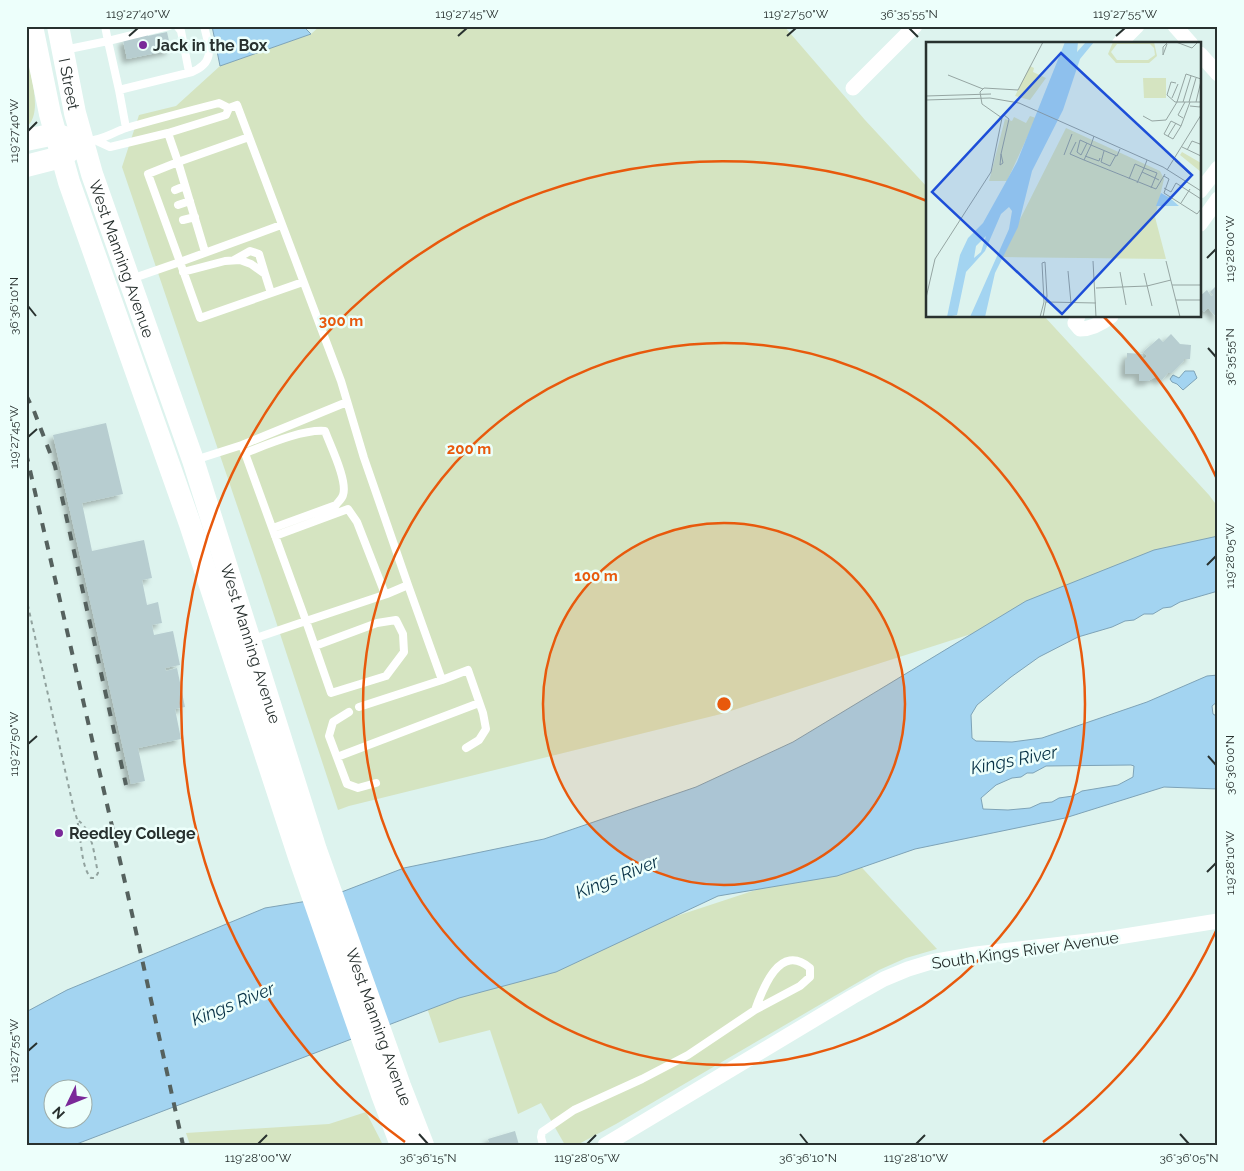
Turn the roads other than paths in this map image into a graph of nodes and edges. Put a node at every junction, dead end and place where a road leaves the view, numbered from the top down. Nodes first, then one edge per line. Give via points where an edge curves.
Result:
1 (32, 26) edge
2 (58, 26) edge
3 (105, 26) edge
4 (170, 26) edge
5 (177, 26) edge
6 (204, 26) edge
7 (915, 26) edge
8 (1137, 26) edge
9 (1175, 26) edge
10 (108, 41) junction
11 (1121, 42) edge
12 (1189, 42) edge
13 (62, 50) junction
14 (1202, 56) edge
15 (189, 72) junction
16 (1218, 74) edge
17 (853, 88) dead end
18 (119, 90) junction
19 (229, 108) junction
20 (126, 128) junction
21 (168, 133) junction
22 (55, 134) junction
23 (248, 137) junction
24 (26, 140) edge
25 (90, 141) junction
26 (62, 157) junction
27 (178, 162) junction
28 (26, 166) edge
29 (1218, 168) edge
30 (185, 186) junction
31 (1202, 189) edge
32 (175, 190) dead end
33 (1218, 199) edge
34 (190, 201) junction
35 (178, 205) dead end
36 (194, 217) junction
37 (183, 220) dead end
38 (1202, 221) edge
39 (281, 225) junction
40 (206, 252) junction
41 (234, 260) junction
42 (180, 262) junction
43 (184, 272) junction
44 (265, 274) junction
45 (129, 279) junction
46 (303, 282) junction
47 (271, 293) junction
48 (1077, 318) edge
49 (1108, 318) edge
50 (347, 402) junction
51 (243, 449) junction
52 (193, 460) junction
53 (274, 532) junction
54 (408, 585) junction
55 (385, 594) junction
56 (306, 621) junction
57 (250, 640) junction
58 (315, 646) junction
59 (442, 680) junction
60 (479, 703) junction
61 (359, 707) dead end
62 (349, 712) dead end
63 (466, 748) dead end
64 (337, 757) junction
65 (376, 783) dead end
66 (307, 853) junction
67 (1218, 921) edge
68 (755, 1010) junction
69 (390, 1089) junction
70 (611, 1143) edge
71 (401, 1145) edge
72 (423, 1145) edge
73 (543, 1145) edge

1 - 22 main road, I Street
2 - 13 main road, I Street
3 - 10 lane
4 - 10 lane
5 - 15 lane via 181,31
6 - 15 lane via 209,55 204,65
7 - 17 street
8 - 11 street
9 - 12 street
10 - 13 lane
10 - 18 lane
13 - 25 main road, I Street via 75,113
14 - 16 street
15 - 18 lane
18 - 20 lane
19 - 20 lane via 220,103
19 - 21 lane via 226,115
19 - 23 lane via 237,105
20 - 25 lane
21 - 25 lane via 110,148
21 - 27 lane
22 - 24 main road
22 - 25 main road
22 - 26 main road, West Manning Avenue
23 - 27 lane
23 - 39 lane
25 - 26 main road
25 - 45 main road, West Manning Avenue via 92,174
26 - 28 main road
26 - 66 main road, West Manning Avenue
27 - 30 lane
27 - 42 lane via 148,174 169,224
29 - 31 street
30 - 32 lane
30 - 34 lane
33 - 38 street
34 - 35 lane
34 - 36 lane
36 - 37 lane
36 - 40 lane
39 - 40 lane
39 - 46 lane
40 - 42 lane
41 - 43 lane
41 - 44 lane via 251,264
41 - 44 lane via 250,251 259,254
42 - 43 lane
42 - 45 lane
43 - 47 lane via 200,318
44 - 47 lane
45 - 52 main road, West Manning Avenue
46 - 47 lane
46 - 50 lane
48 - 49 street via 1075,323 1080,329 1092,328
50 - 51 lane
50 - 54 lane
51 - 52 lane
51 - 53 lane
51 - 53 lane via 316,430 325,431 344,488 343,496 336,505
52 - 57 main road, West Manning Avenue
53 - 55 lane via 348,509 357,522
53 - 56 lane
54 - 55 lane
54 - 59 lane
55 - 56 lane
56 - 57 lane
56 - 58 lane
57 - 66 main road, West Manning Avenue
58 - 58 lane via 396,620 403,634 404,652 386,676 331,692
59 - 60 lane via 468,670
59 - 61 lane
60 - 63 lane via 486,728 479,740
60 - 64 lane
62 - 64 lane via 333,722 328,736
64 - 65 lane via 347,784 358,788
66 - 69 main road, West Manning Avenue
67 - 70 street, South Kings River Avenue via 1106,939 976,954 908,969 884,979 762,1050
68 - 68 lane via 807,981 810,968 800,961 785,962 765,984
68 - 73 lane via 680,1060 574,1110 542,1132
69 - 71 main road, West Manning Avenue
69 - 72 main road, West Manning Avenue

